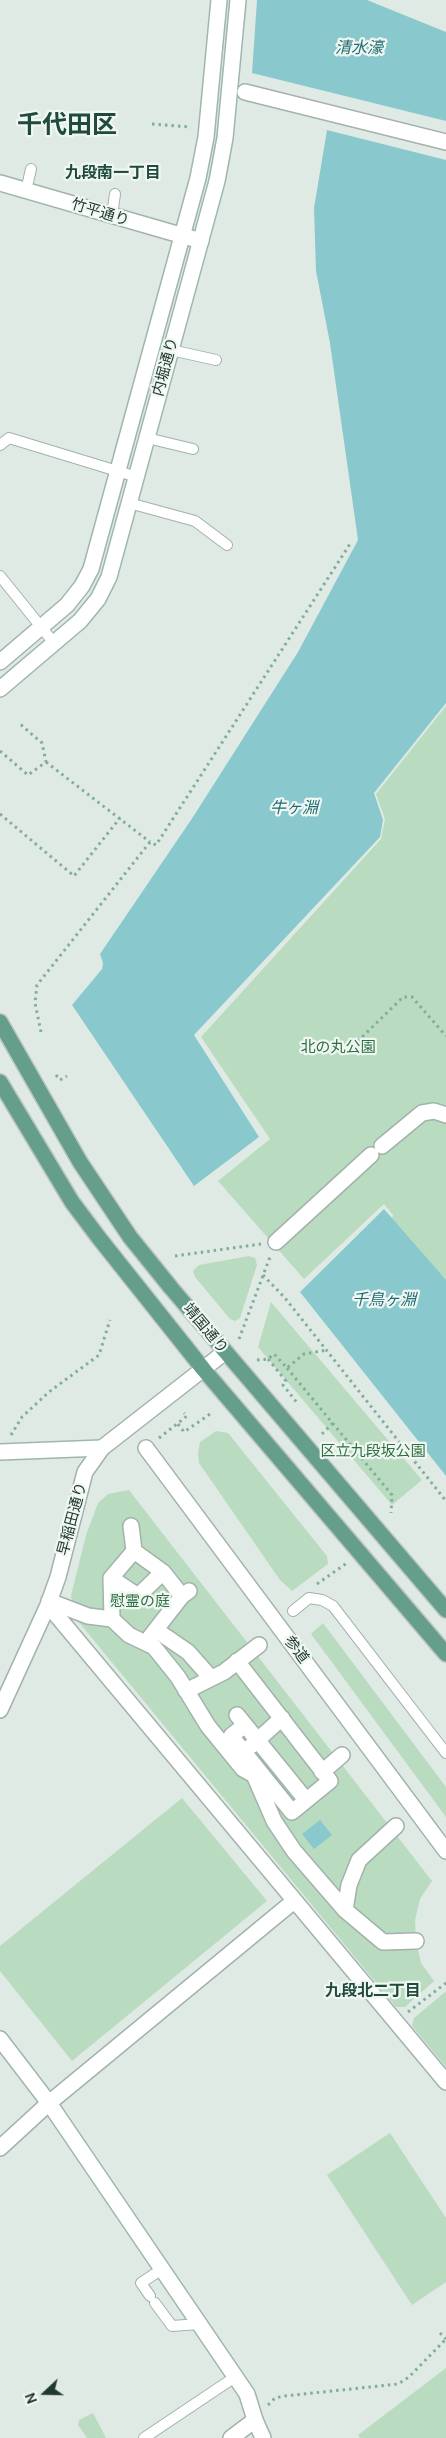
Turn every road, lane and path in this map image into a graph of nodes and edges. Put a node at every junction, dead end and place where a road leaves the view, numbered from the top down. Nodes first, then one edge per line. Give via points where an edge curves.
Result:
1 (219, 0) edge
2 (238, 0) edge
3 (245, 92) dead end
4 (152, 124) dead end
5 (192, 128) dead end
6 (446, 142) edge
7 (32, 169) dead end
8 (0, 183) edge
9 (26, 191) junction
10 (115, 194) dead end
11 (112, 216) junction
12 (182, 237) junction
13 (201, 241) junction
14 (171, 350) junction
15 (216, 360) dead end
16 (147, 438) junction
17 (0, 445) edge
18 (192, 449) dead end
19 (119, 472) junction
20 (137, 477) junction
21 (129, 503) junction
22 (350, 544) dead end
23 (226, 545) dead end
24 (0, 576) edge
25 (41, 627) junction
26 (54, 643) junction
27 (0, 662) edge
28 (0, 689) edge
29 (19, 723) dead end
30 (0, 751) edge
31 (46, 762) junction
32 (0, 814) edge
33 (120, 818) junction
34 (150, 842) junction
35 (0, 1022) edge
36 (41, 1032) dead end
37 (446, 1036) edge
38 (353, 1046) dead end
39 (55, 1075) dead end
40 (67, 1076) dead end
41 (0, 1082) edge
42 (446, 1114) edge
43 (276, 1242) junction
44 (175, 1256) dead end
45 (263, 1275) junction
46 (110, 1320) dead end
47 (240, 1339) dead end
48 (327, 1350) junction
49 (225, 1352) junction
50 (268, 1358) junction
51 (257, 1360) dead end
52 (287, 1368) junction
53 (204, 1370) junction
54 (298, 1404) dead end
55 (184, 1413) dead end
56 (210, 1414) dead end
57 (178, 1424) junction
58 (333, 1424) junction
59 (322, 1434) dead end
60 (9, 1438) dead end
61 (102, 1448) junction
62 (146, 1448) joint
63 (0, 1452) edge
64 (446, 1501) edge
65 (391, 1513) dead end
66 (131, 1526) dead end
67 (134, 1551) junction
68 (163, 1572) junction
69 (111, 1578) junction
70 (49, 1603) junction
71 (446, 1610) edge
72 (293, 1611) dead end
73 (112, 1619) junction
74 (156, 1630) junction
75 (145, 1642) junction
76 (259, 1645) dead end
77 (446, 1654) edge
78 (237, 1662) junction
79 (211, 1678) junction
80 (186, 1691) junction
81 (0, 1710) edge
82 (282, 1718) junction
83 (258, 1740) junction
84 (244, 1752) junction
85 (446, 1753) edge
86 (342, 1754) dead end
87 (273, 1759) junction
88 (259, 1771) junction
89 (322, 1772) junction
90 (288, 1777) junction
91 (274, 1790) junction
92 (306, 1800) junction
93 (396, 1826) dead end
94 (446, 1851) edge
95 (294, 1901) junction
96 (345, 1910) junction
97 (416, 1941) dead end
98 (446, 1983) edge
99 (396, 2021) junction
100 (0, 2040) edge
101 (446, 2082) edge
102 (49, 2103) junction
103 (0, 2148) edge
104 (162, 2269) junction
105 (199, 2324) junction
106 (440, 2333) dead end
107 (446, 2339) edge
108 (234, 2377) junction
109 (256, 2420) junction
110 (144, 2438) edge
111 (231, 2438) edge
112 (263, 2438) edge

1 - 12 street, 内堀通り via 206,137
2 - 13 street, 内堀通り via 225,138
3 - 6 street
4 - 5 path
7 - 9 lane
8 - 9 street, 竹平通り
9 - 11 street, 竹平通り
10 - 11 lane
11 - 12 street, 竹平通り
12 - 13 street, 竹平通り
12 - 19 street, 内堀通り
13 - 14 street, 内堀通り
14 - 15 lane
14 - 16 street, 内堀通り
16 - 18 lane
16 - 20 street, 内堀通り
17 - 19 lane via 9,438
19 - 20 lane
19 - 25 street, 内堀通り via 91,569 67,604
20 - 21 street, 内堀通り
21 - 23 lane via 195,521
21 - 26 street, 内堀通り via 109,577 98,599 80,621
22 - 34 path via 156,845
24 - 25 lane
25 - 26 lane
25 - 27 street, 内堀通り
26 - 28 street, 内堀通り
29 - 31 path via 42,743
30 - 31 path via 28,775
31 - 33 path
32 - 33 path via 74,876
33 - 34 path
34 - 36 path via 37,985 35,1003
35 - 49 main road, 靖国通り via 80,1162 130,1237
37 - 38 path via 412,997 403,997
39 - 40 path via 60,1080
41 - 53 main road, 靖国通り via 72,1202
42 - 43 street via 434,1110 422,1113
43 - 44 path
43 - 45 path
45 - 47 path
45 - 48 path
46 - 60 path via 99,1355 22,1416
48 - 52 path via 304,1354
48 - 64 path
49 - 53 street, 早稲田通り
49 - 71 main road, 靖国通り
50 - 51 path
50 - 52 path via 274,1354
50 - 54 path via 286,1381 282,1385
52 - 58 path
53 - 61 street, 早稲田通り
53 - 77 main road, 靖国通り
55 - 57 path via 187,1416
56 - 57 path via 184,1432
57 - 62 path
58 - 59 path
58 - 65 path via 392,1495
61 - 63 street
61 - 70 street, 早稲田通り via 85,1472
62 - 94 street, 参道
66 - 67 street
67 - 68 street
67 - 69 street
68 - 69 street via 138,1596
68 - 74 street via 185,1594
69 - 73 street
70 - 73 street via 88,1616
70 - 81 street, 早稲田通り
70 - 95 street
72 - 85 lane via 309,1598 333,1606
73 - 75 street via 129,1635
74 - 75 street
74 - 79 street via 188,1652
75 - 80 street via 154,1647
76 - 78 street
78 - 79 street
78 - 82 street
79 - 80 street
80 - 96 street via 208,1726 243,1769 254,1775 274,1821 294,1851
82 - 83 street
82 - 89 street
83 - 84 street
83 - 84 street via 241,1720 231,1736
83 - 87 street
84 - 88 street
86 - 89 street
87 - 88 street
87 - 90 street
88 - 91 street
89 - 92 street via 330,1781
90 - 91 street
90 - 92 street
91 - 92 street via 292,1812
93 - 96 street via 359,1860 349,1885
95 - 99 street
95 - 102 street
96 - 97 street via 383,1942
98 - 99 path
99 - 101 street
100 - 102 street
102 - 103 street
102 - 104 street
104 - 105 street
104 - 105 lane via 141,2283 152,2300 172,2326
105 - 108 street
106 - 107 path
107 - 109 path via 398,2384 275,2398
108 - 109 street via 247,2394
108 - 110 lane
109 - 111 street
109 - 112 street

